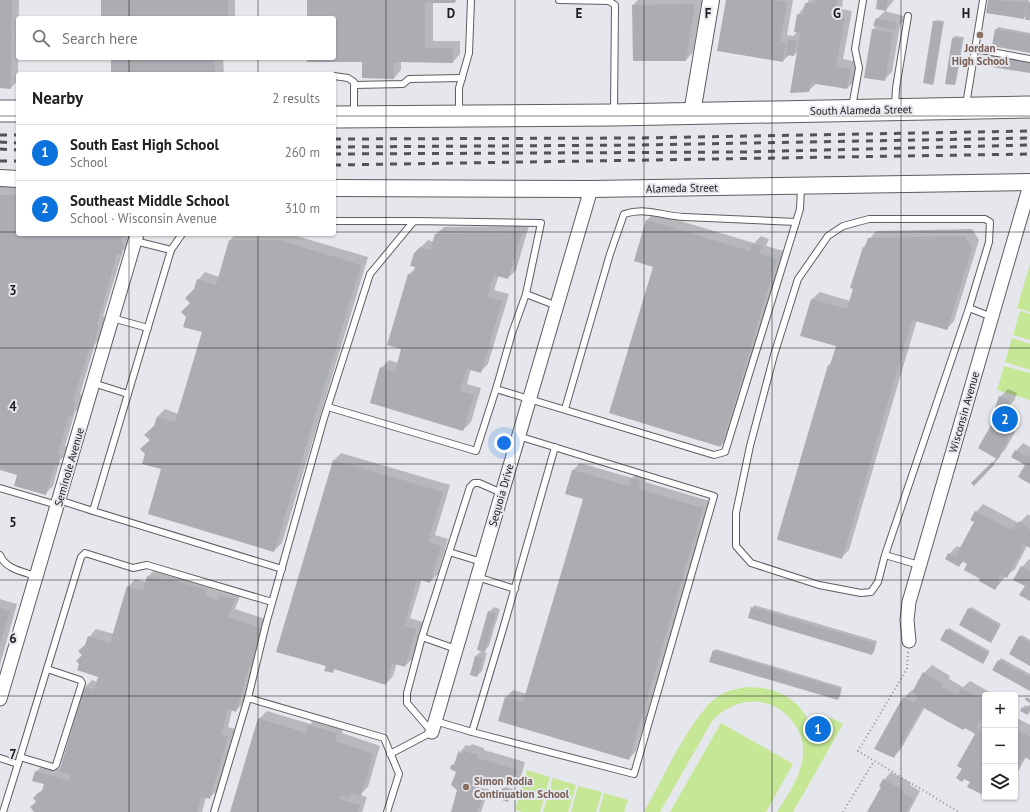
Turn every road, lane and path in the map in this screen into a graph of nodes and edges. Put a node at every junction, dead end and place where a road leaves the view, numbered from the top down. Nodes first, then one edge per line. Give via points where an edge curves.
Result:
1 (471, 0) edge
2 (558, 0) edge
3 (711, 0) edge
4 (863, 0) edge
5 (983, 0) edge
6 (908, 16) dead end
7 (975, 49) junction
8 (1030, 59) edge
9 (336, 76) edge
10 (462, 78) junction
11 (354, 85) junction
12 (1030, 107) edge
13 (966, 108) junction
14 (852, 110) junction
15 (895, 110) junction
16 (0, 111) edge
17 (16, 111) edge
18 (692, 113) junction
19 (614, 115) junction
20 (459, 116) junction
21 (344, 117) edge
22 (0, 178) edge
23 (16, 179) edge
24 (1030, 183) edge
25 (802, 186) junction
26 (336, 188) edge
27 (591, 189) junction
28 (336, 221) edge
29 (414, 221) junction
30 (796, 222) junction
31 (181, 236) edge
32 (136, 237) edge
33 (171, 250) junction
34 (526, 294) junction
35 (556, 306) junction
36 (969, 308) junction
37 (992, 317) junction
38 (112, 318) junction
39 (148, 328) junction
40 (93, 383) junction
41 (496, 389) junction
42 (128, 394) junction
43 (529, 400) junction
44 (328, 407) junction
45 (565, 409) junction
46 (518, 436) junction
47 (555, 448) junction
48 (0, 488) edge
49 (502, 493) junction
50 (58, 503) junction
51 (93, 511) junction
52 (450, 552) junction
53 (0, 555) edge
54 (885, 555) junction
55 (482, 562) junction
56 (919, 566) junction
57 (282, 569) junction
58 (36, 576) junction
59 (477, 577) junction
60 (515, 589) junction
61 (272, 602) junction
62 (422, 637) junction
63 (909, 641) joint
64 (456, 649) junction
65 (47, 669) junction
66 (248, 698) junction
67 (0, 700) edge
68 (433, 727) junction
69 (472, 732) junction
70 (390, 754) junction
71 (0, 758) edge
72 (19, 761) junction
73 (874, 761) junction
74 (3, 812) edge
75 (214, 812) edge
76 (387, 812) edge
77 (843, 812) edge
78 (959, 812) edge

1 - 10 lane via 469,53
2 - 19 lane via 609,1 615,5
3 - 18 street
4 - 14 lane via 855,49 859,68
5 - 7 lane
6 - 15 lane via 896,88
7 - 8 lane
7 - 13 lane
9 - 11 lane via 348,78
10 - 11 lane via 409,79 404,84
10 - 20 lane via 459,88
11 - 21 lane
12 - 13 main road, South Alameda Street
13 - 15 main road, South Alameda Street
14 - 15 main road, South Alameda Street
14 - 18 main road, South Alameda Street
16 - 17 main road
18 - 19 main road
19 - 20 main road
20 - 21 main road
22 - 23 street
24 - 25 street, Alameda Street
24 - 37 street, Wisconsin Avenue
25 - 27 street, Alameda Street
25 - 30 lane
26 - 27 street, Alameda Street
27 - 35 street, Sequoia Drive
28 - 29 lane
29 - 34 lane via 541,223
29 - 44 lane via 370,274
30 - 45 lane via 682,217 635,210 624,214
30 - 45 lane via 726,452 714,455
31 - 33 lane
32 - 33 lane
32 - 38 street, Seminole Avenue
33 - 39 lane
34 - 35 lane
34 - 41 lane
35 - 43 street, Sequoia Drive
36 - 37 lane
36 - 54 lane
36 - 54 lane via 989,242 990,222 985,219 869,219 842,226 828,236 798,279 774,355 750,446 736,513 736,546 752,563 819,585 861,593 871,592 878,582
37 - 56 street, Wisconsin Avenue
38 - 39 lane
38 - 40 street, Seminole Avenue
39 - 42 lane
40 - 42 lane
40 - 50 street, Seminole Avenue
41 - 43 lane
41 - 44 lane via 476,451
42 - 51 lane
43 - 45 lane
43 - 46 street, Sequoia Drive
44 - 57 lane
46 - 47 lane
46 - 49 street, Sequoia Drive
47 - 60 lane
47 - 69 lane via 714,496 634,774
48 - 50 lane
49 - 52 lane via 474,483 470,487
49 - 55 street, Sequoia Drive
50 - 51 lane
50 - 58 street, Seminole Avenue
51 - 57 lane
52 - 55 lane
52 - 62 lane
53 - 58 lane via 8,566
54 - 56 lane
55 - 59 street, Sequoia Drive
56 - 63 street, Wisconsin Avenue via 909,602
57 - 61 lane
58 - 67 street, Seminole Avenue
59 - 60 lane
59 - 64 street, Sequoia Drive
60 - 69 lane
61 - 65 lane via 147,564 133,568 85,553 81,557
61 - 66 lane
62 - 64 lane
62 - 68 lane via 407,693 407,703
63 - 73 path via 907,669 858,751
64 - 68 street, Sequoia Drive
65 - 72 lane
65 - 72 lane via 80,680 82,683 56,765 53,767
66 - 70 lane via 384,738
66 - 75 lane
68 - 69 lane
68 - 70 lane
70 - 76 lane via 399,774
71 - 72 lane
72 - 74 lane
73 - 77 path
73 - 78 path

